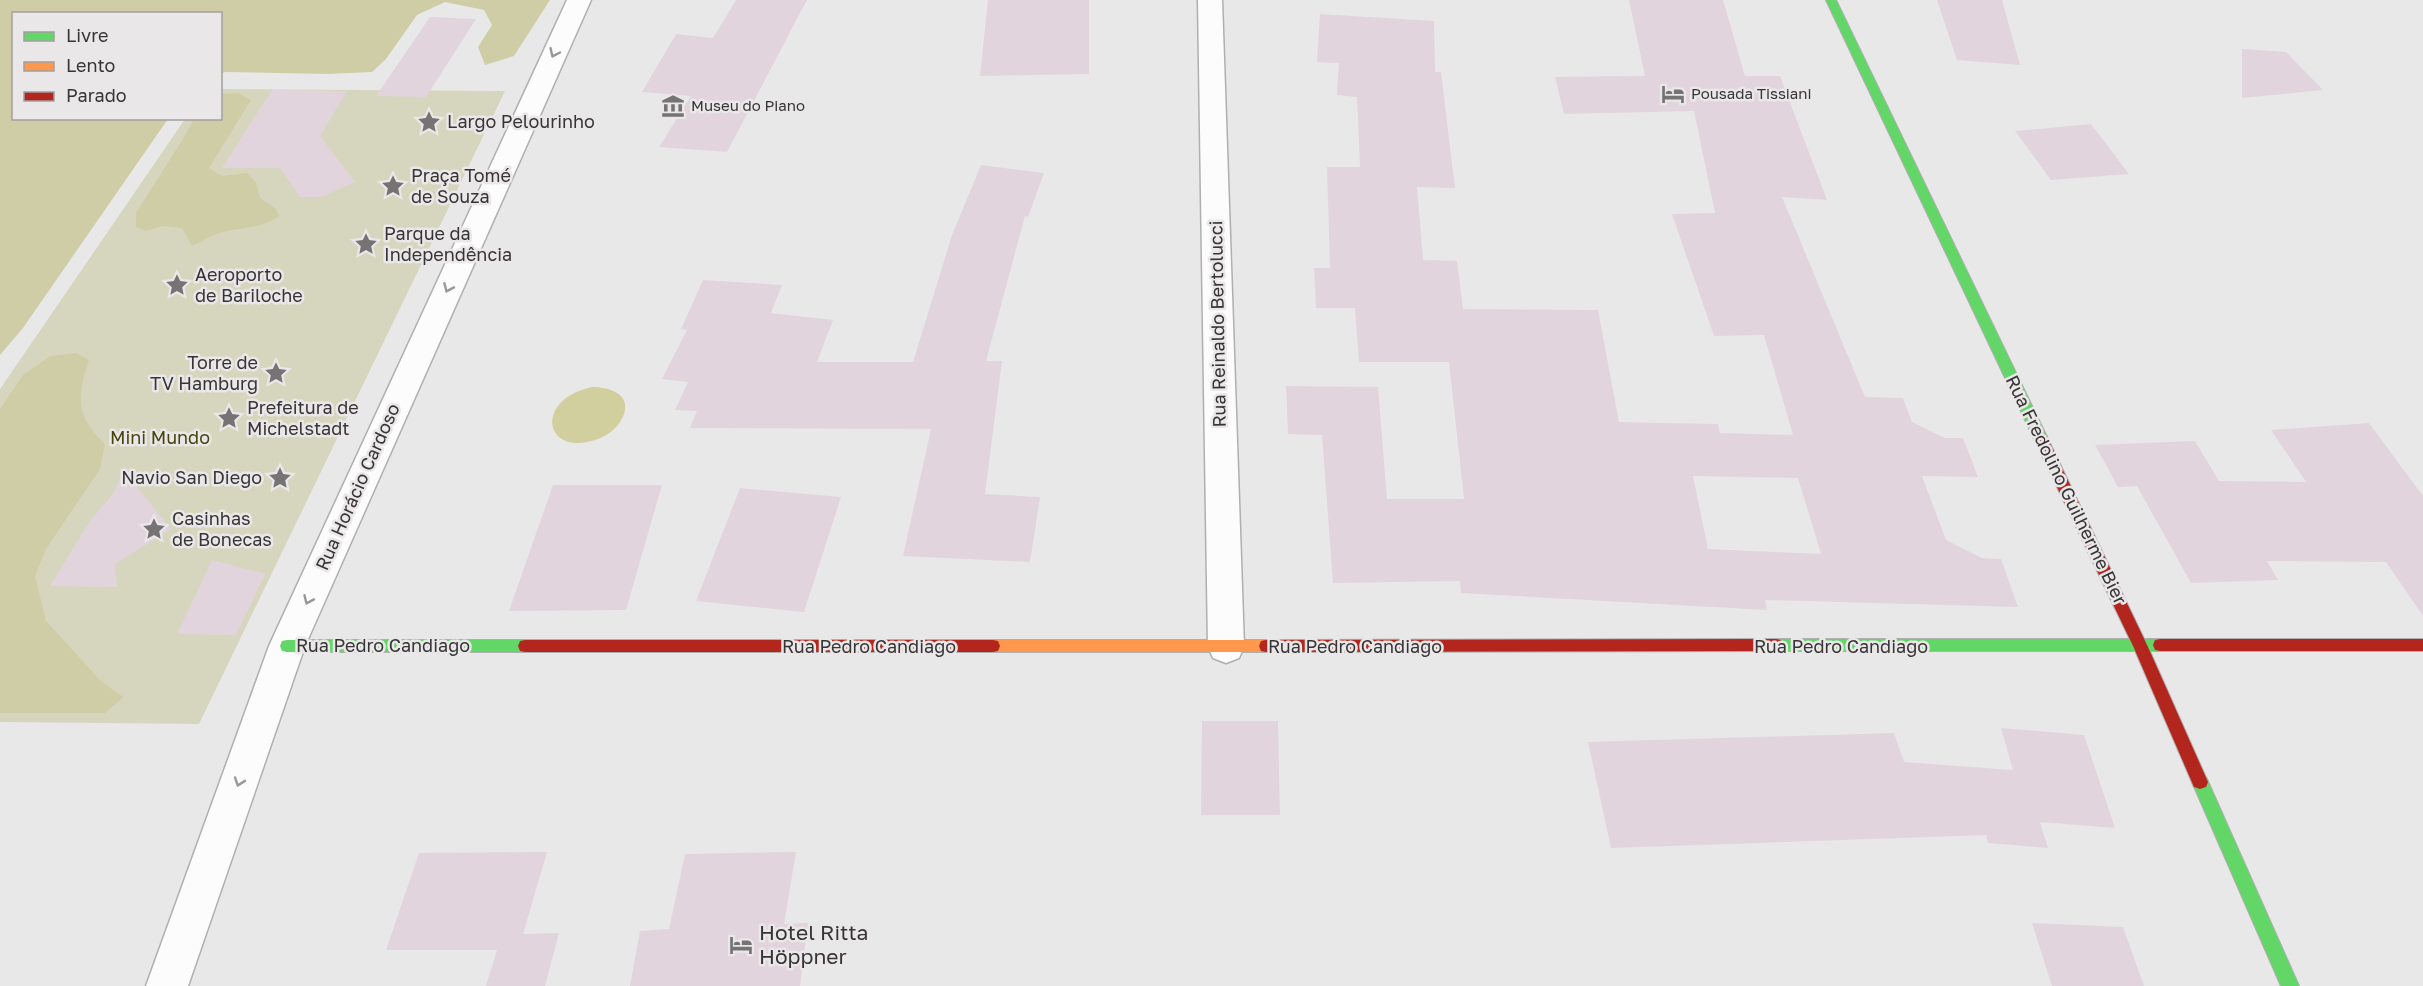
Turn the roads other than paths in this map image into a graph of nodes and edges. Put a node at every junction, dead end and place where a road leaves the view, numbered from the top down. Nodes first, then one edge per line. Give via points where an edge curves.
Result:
1 (579, 0) edge
2 (1210, 0) edge
3 (1831, 0) edge
4 (2423, 645) edge
5 (287, 646) junction
6 (1226, 647) junction
7 (2141, 647) junction
8 (167, 986) edge
9 (2290, 986) edge

1 -> 5 street, Rua Horácio Cardoso
2 - 6 street, Rua Reinaldo Bertolucci
3 - 7 street, Rua Fredolino Guilherme Bier
4 - 7 street, Rua Pedro Candiago
5 - 6 street, Rua Pedro Candiago
5 -> 8 street, Rua Horácio Cardoso
6 - 7 street, Rua Pedro Candiago
7 - 9 street, Rua Fredolino Guilherme Bier

